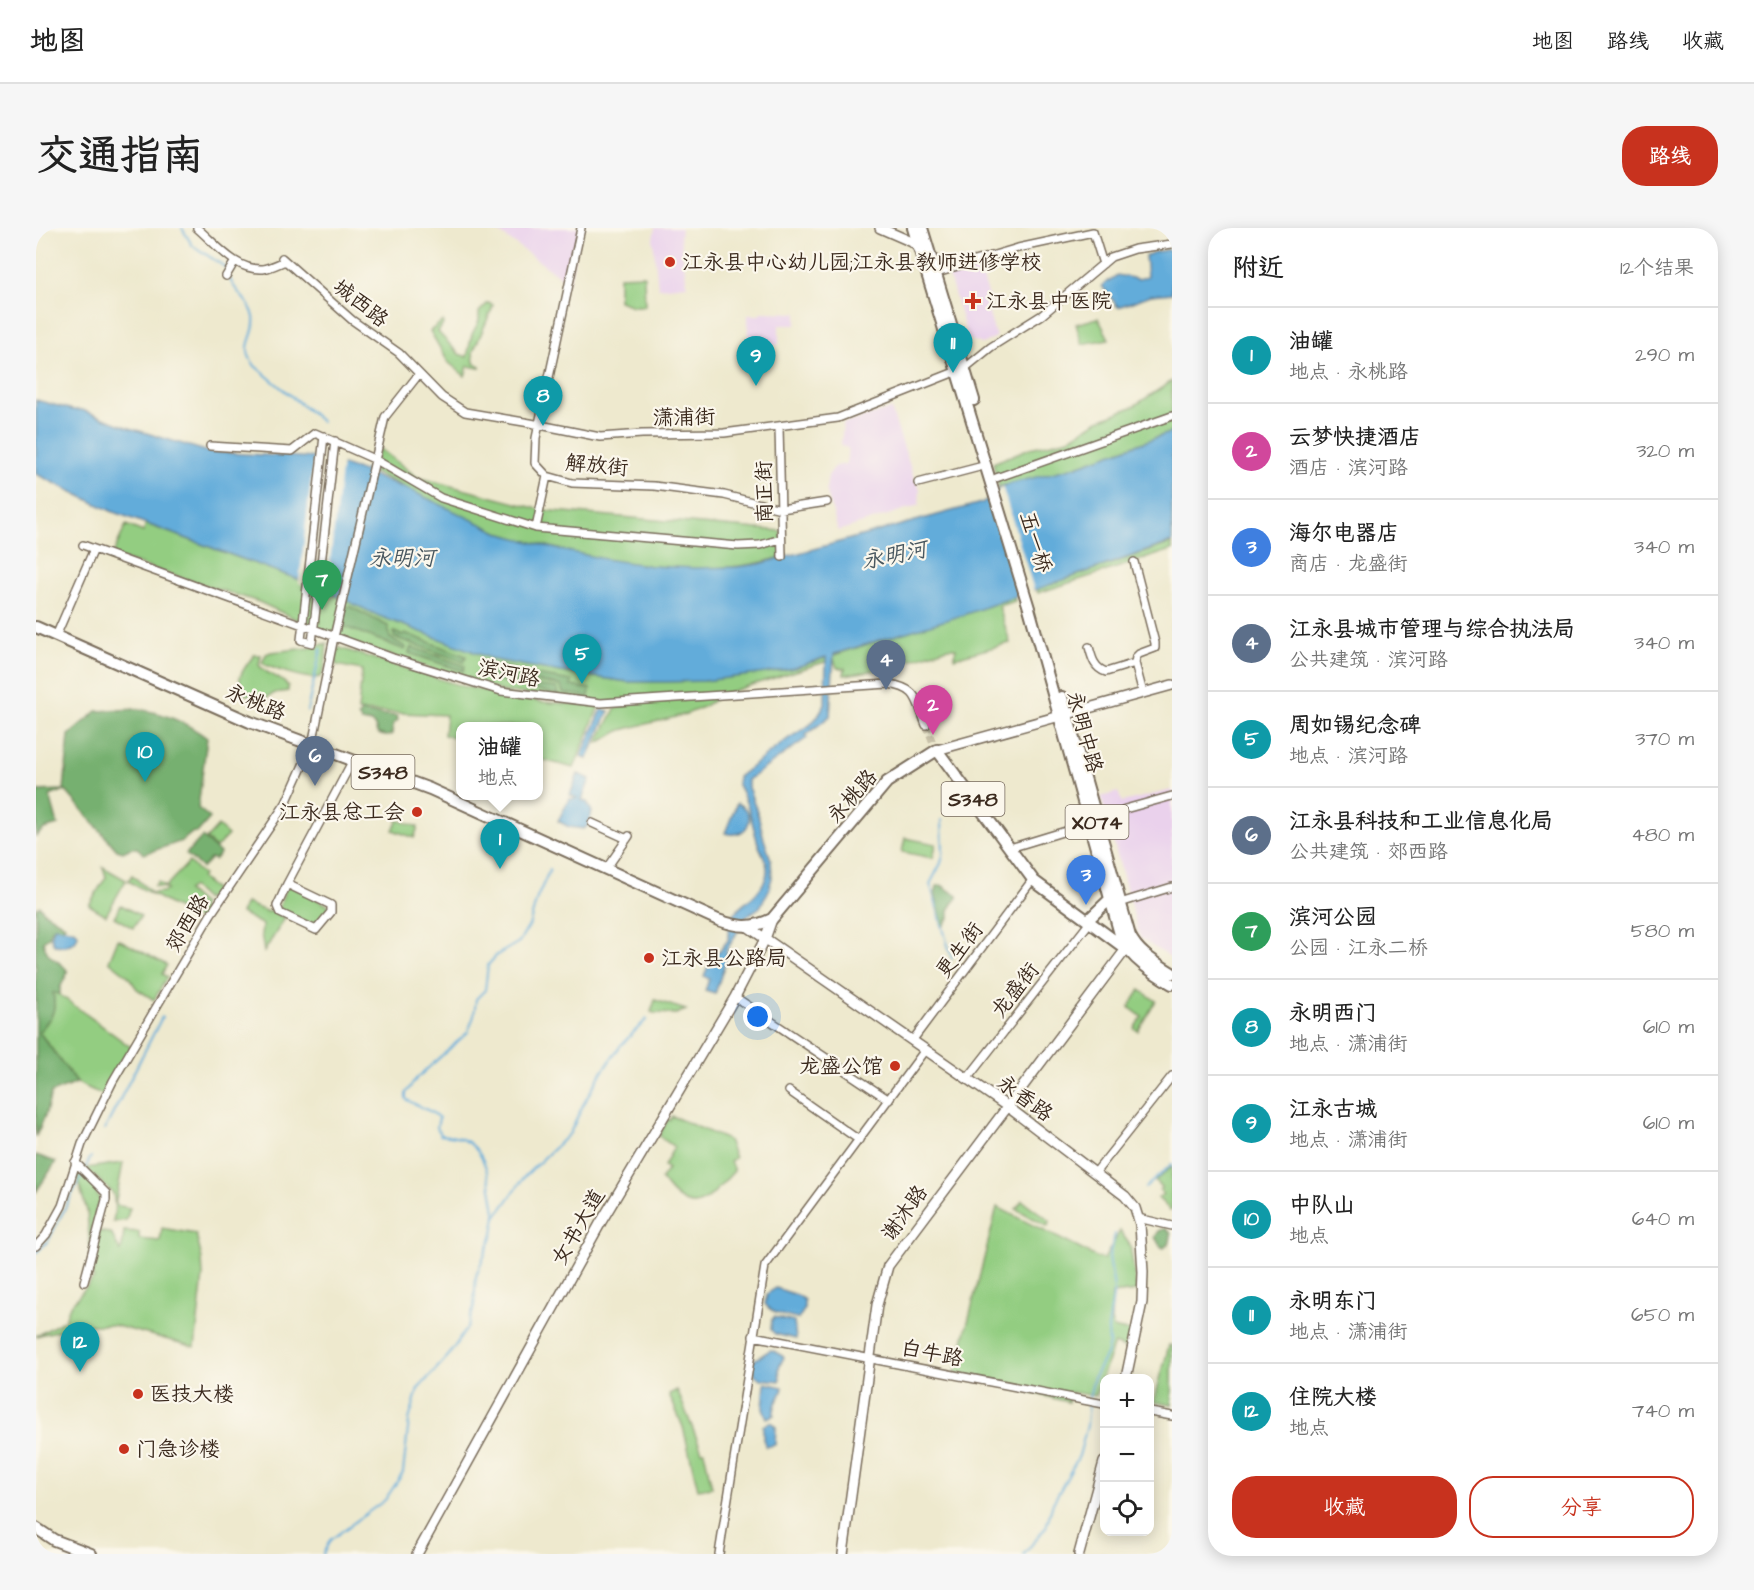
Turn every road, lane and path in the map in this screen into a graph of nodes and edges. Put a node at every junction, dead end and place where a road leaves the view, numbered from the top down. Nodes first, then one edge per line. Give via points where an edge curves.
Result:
1 (197, 228) edge
2 (581, 228) edge
3 (880, 228) edge
4 (913, 228) edge
5 (922, 228) edge
6 (1172, 244) edge
7 (921, 252) junction
8 (233, 264) junction
9 (1103, 264) junction
10 (946, 270) junction
11 (226, 276) dead end
12 (961, 369) junction
13 (419, 374) junction
14 (1172, 416) edge
15 (539, 425) junction
16 (779, 427) junction
17 (324, 436) junction
18 (335, 441) junction
19 (210, 446) dead end
20 (376, 460) junction
21 (987, 465) junction
22 (547, 476) junction
23 (918, 483) dead end
24 (996, 485) junction
25 (827, 502) dead end
26 (781, 509) junction
27 (536, 528) junction
28 (781, 539) junction
29 (83, 545) dead end
30 (94, 549) junction
31 (782, 557) dead end
32 (1134, 562) dead end
33 (1032, 608) joint
34 (303, 626) junction
35 (36, 627) edge
36 (314, 630) junction
37 (56, 636) junction
38 (333, 637) junction
39 (1089, 646) dead end
40 (1135, 663) junction
41 (1172, 684) edge
42 (1143, 693) junction
43 (1064, 715) junction
44 (926, 725) tunnel mouth
45 (312, 746) junction
46 (935, 747) junction
47 (353, 760) junction
48 (1172, 796) edge
49 (1125, 809) dead end
50 (1111, 813) dead end
51 (1089, 822) junction
52 (592, 823) dead end
53 (1069, 830) tunnel mouth
54 (1010, 848) junction
55 (606, 869) junction
56 (1033, 879) junction
57 (287, 884) junction
58 (1172, 887) edge
59 (1115, 901) junction
60 (767, 921) junction
61 (1088, 921) junction
62 (747, 926) junction
63 (1115, 932) junction
64 (765, 939) junction
65 (1126, 950) junction
66 (1145, 959) junction
67 (1116, 963) junction
68 (1172, 973) edge
69 (1172, 984) edge
70 (735, 997) junction
71 (912, 1041) junction
72 (925, 1050) junction
73 (1172, 1076) edge
74 (967, 1079) junction
75 (789, 1091) dead end
76 (889, 1100) junction
77 (1008, 1107) junction
78 (859, 1140) junction
79 (75, 1162) junction
80 (1095, 1173) junction
81 (1138, 1218) junction
82 (1172, 1226) edge
83 (36, 1246) edge
84 (84, 1282) dead end
85 (753, 1336) junction
86 (870, 1358) junction
87 (1127, 1374) edge
88 (1100, 1403) edge
89 (1154, 1413) edge
90 (1172, 1416) edge
91 (1100, 1477) edge
92 (36, 1528) edge
93 (91, 1554) edge
94 (417, 1554) edge
95 (719, 1554) edge
96 (843, 1554) edge
97 (1079, 1554) edge

1 - 8 street
2 - 15 street, 解放街
3 - 7 main road via 912,242
4 - 7 main road
5 - 10 main road, X074
6 - 9 street, 潇浦街 via 1135,249
7 - 12 main road, X074
8 - 11 street
8 - 13 street, 城西路 via 265,268 284,260 352,320 399,353
9 - 10 street via 1093,232 1018,248
9 - 12 street, 潇浦街 via 1042,315
10 - 12 main road, X074
12 - 16 street, 潇浦街 via 838,418
12 - 21 main road, X074
12 - 24 main road, X074
13 - 15 street, 潇浦街 via 442,398 465,412
13 - 20 street, 郊西路 via 385,417
14 - 24 street
15 - 16 street, 潇浦街 via 600,437
15 - 22 street, 解放街 via 535,464
16 - 26 street, 南正街
17 - 18 street
17 - 19 street via 312,433 292,451
17 - 34 street
18 - 20 street
18 - 36 street
20 - 27 street via 441,498
20 - 38 street, 郊西路
21 - 23 street
21 - 24 main road, X074
22 - 26 street, 解放街 via 572,483 666,487 724,495
22 - 27 street
24 - 33 main road, 五一桥 / X074
25 - 26 street, 解放街
26 - 28 street, 南正街
27 - 28 street via 738,546
28 - 31 street, 南正街
29 - 30 street, 滨河路
30 - 34 street, 滨河路
30 - 37 street
32 - 40 street via 1155,643 1155,648 1136,657
33 - 43 main road, 永明中路 / X074
34 - 36 street, 滨河路
34 - 36 street via 301,640 312,643
35 - 37 main road, 永桃路 / S348
36 - 38 street, 滨河路
37 - 45 main road, 永桃路 / S348
38 - 44 street, 滨河路 via 501,691 601,703 905,686 913,692
38 - 45 street, 郊西路
39 - 40 street via 1094,663 1102,671
40 - 42 street
41 - 42 main road, 永桃路
42 - 43 main road, 永桃路
43 - 46 main road, 永桃路
43 - 51 main road, 永明中路 / X074
45 - 47 main road, 永桃路 / S348
45 - 79 street, 郊西路 via 286,803 211,914 113,1081
46 - 54 main road, S348
46 - 60 main road, 永桃路 / S348 via 887,782
47 - 55 main road, 永桃路 / S348 via 430,789
47 - 57 street
48 - 49 street
50 - 51 street
51 - 59 main road, 永明中路 / X074
52 - 55 street via 628,837
53 - 54 street
54 - 56 main road, S348
55 - 62 main road, 永桃路 / S348 via 728,924
56 - 61 main road, S348
56 - 71 street, 更生街
57 - 57 street via 278,911 316,930 331,912 331,905
58 - 59 street
59 - 61 main road
59 - 63 main road, 永明中路 / X074
60 - 62 main road
60 - 64 main road, 女书大道
61 - 63 main road, S348
61 - 74 street, 龙盛街
62 - 64 main road, 永香路
63 - 65 main road, 永明中路 / X074
63 - 66 main road
63 - 67 main road
64 - 70 main road, 女书大道
64 - 71 main road, 永香路
65 - 66 main road
65 - 67 main road, 谢沐路
66 - 67 main road
66 - 68 main road
66 - 69 main road
67 - 77 main road, 谢沐路
70 - 76 street
70 - 94 main road, 女书大道 via 601,1222
71 - 72 main road, 永香路
72 - 74 main road, 永香路
72 - 76 street
73 - 80 street
74 - 77 main road, 永香路
75 - 78 street
76 - 78 street
77 - 80 main road, 永香路
77 - 86 main road, 谢沐路 via 888,1266 880,1290
78 - 85 street via 765,1266
79 - 83 street, 郊西路 via 62,1206
79 - 84 street via 106,1193
80 - 81 main road, 永香路 via 1125,1196 1136,1208
81 - 82 street
81 - 87 main road, 永香路 via 1142,1302
85 - 86 street, 白牛路
85 - 95 street
86 - 88 street, 白牛路
86 - 96 main road, 谢沐路
89 - 90 street
91 - 97 main road
92 - 93 main road via 54,1540

